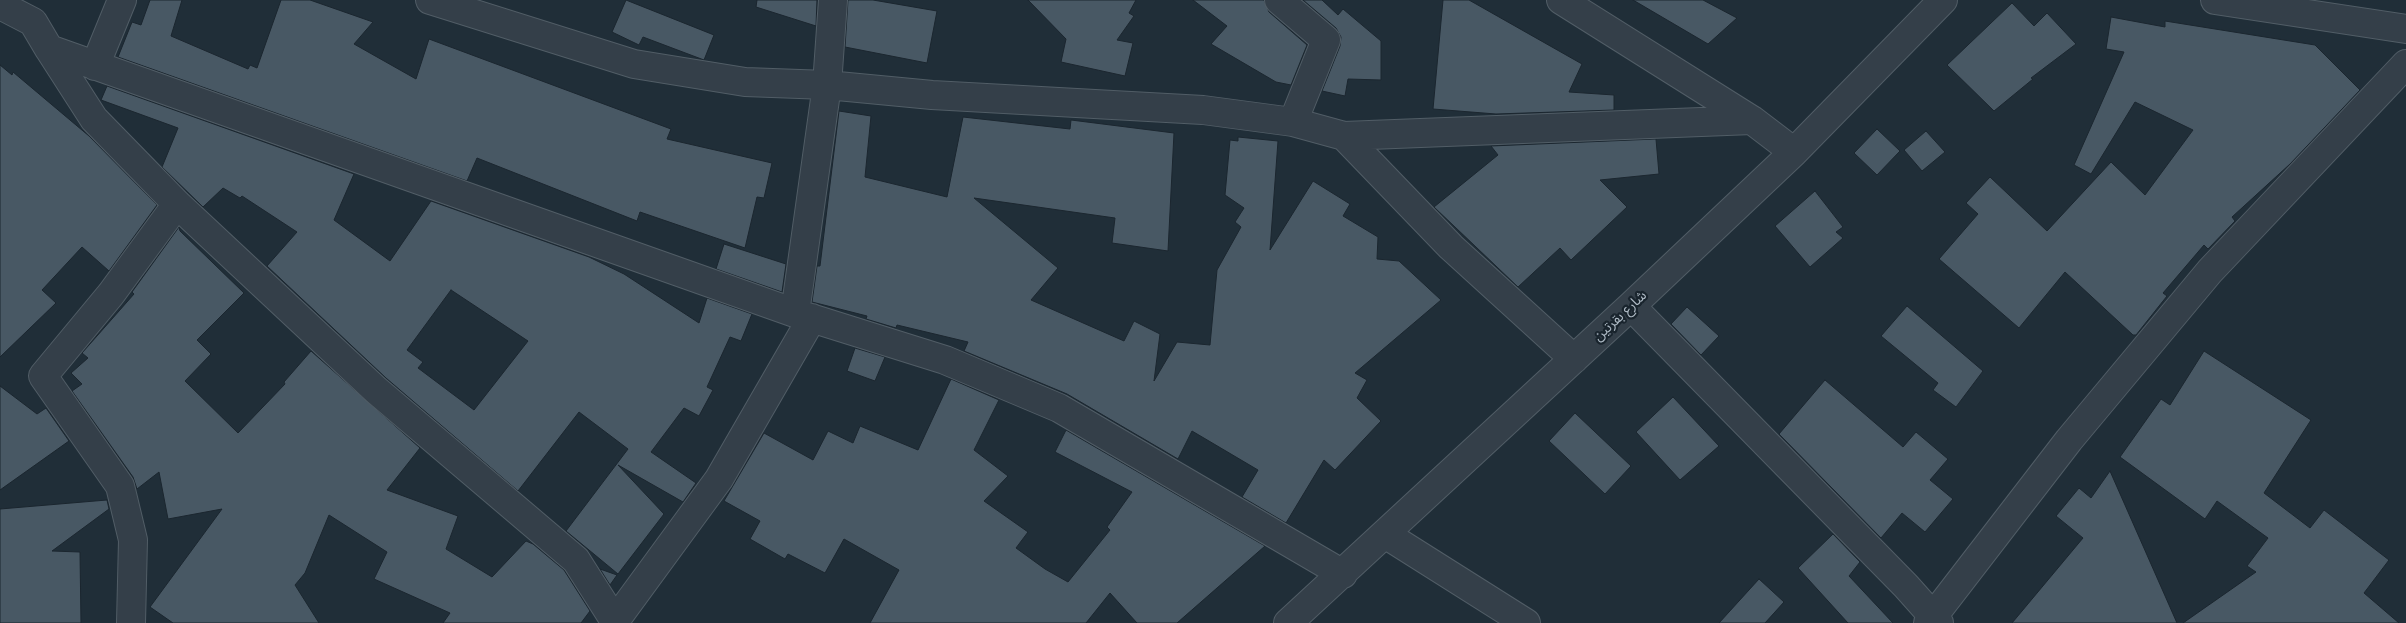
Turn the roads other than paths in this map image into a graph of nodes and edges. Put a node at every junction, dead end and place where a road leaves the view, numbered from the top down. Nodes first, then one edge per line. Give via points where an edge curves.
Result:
1 (122, 0) edge
2 (430, 0) edge
3 (833, 0) edge
4 (1279, 0) edge
5 (1561, 0) edge
6 (1943, 0) edge
7 (2215, 0) edge
8 (0, 5) edge
9 (2406, 29) edge
10 (48, 49) junction
11 (2406, 64) edge
12 (95, 66) junction
13 (827, 85) junction
14 (1752, 120) junction
15 (1293, 122) junction
16 (1344, 136) junction
17 (1794, 152) junction
18 (177, 204) junction
19 (1631, 306) junction
20 (804, 315) junction
21 (1574, 359) junction
22 (1385, 534) junction
23 (1343, 574) junction
24 (1933, 621) edge
25 (616, 622) edge
26 (131, 623) edge
27 (1288, 623) edge
28 (1526, 623) edge

1 - 12 street
2 - 13 street via 634,64 745,82
3 - 13 street
4 - 15 street via 1326,40
5 - 14 street
6 - 17 street, شارع بقرتين
7 - 9 street
8 - 10 street via 33,22
10 - 12 street
10 - 18 street via 94,118
11 - 24 street via 2210,271 2069,440
12 - 20 street
13 - 15 street via 932,95 1203,110
13 - 20 street
14 - 16 street
14 - 17 street
15 - 16 street
16 - 21 street via 1450,247
17 - 19 street, شارع بقرتين
18 - 25 street via 376,390 576,560
18 - 26 street via 111,294 43,376 120,486 133,540
19 - 21 street, شارع بقرتين
19 - 24 street via 1906,586
20 - 23 street via 945,360 1059,408
20 - 25 street via 718,479
21 - 22 street, شارع بقرتين
22 - 23 street, شارع بقرتين
22 - 28 street
23 - 27 street, شارع بقرتين

